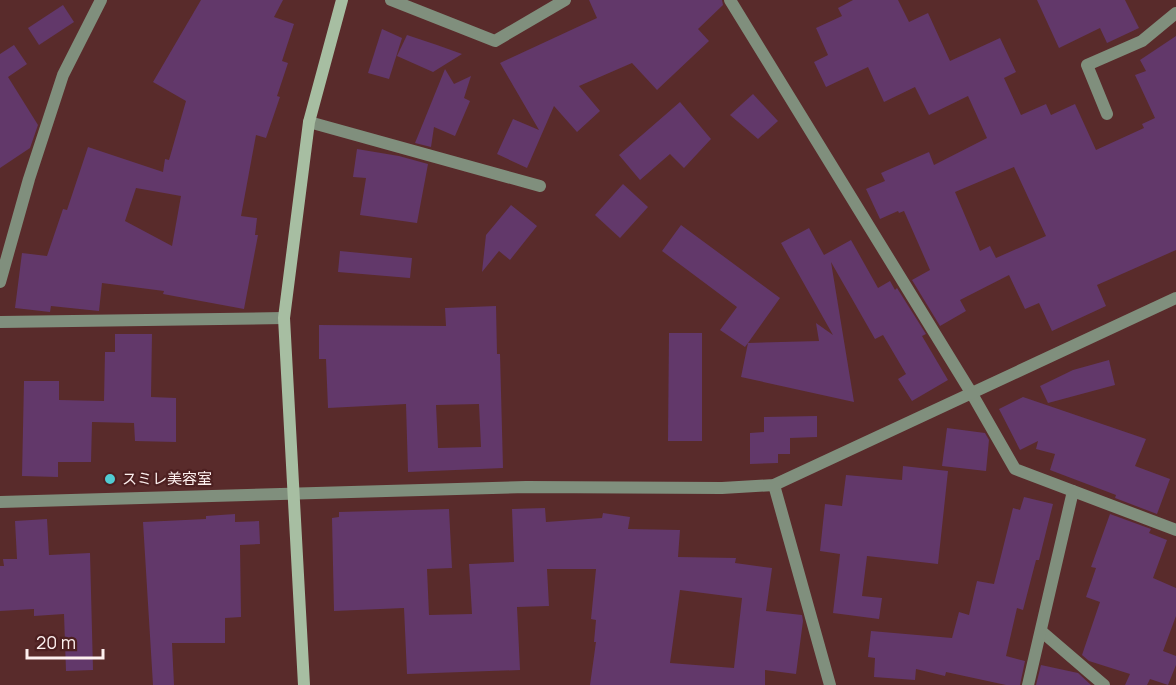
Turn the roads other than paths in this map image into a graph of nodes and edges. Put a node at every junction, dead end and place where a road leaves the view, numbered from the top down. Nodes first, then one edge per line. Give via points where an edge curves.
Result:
1 (101, 0) edge
2 (342, 0) edge
3 (391, 0) edge
4 (565, 0) edge
5 (730, 0) edge
6 (1176, 13) edge
7 (1107, 114) dead end
8 (309, 122) junction
9 (540, 186) dead end
10 (0, 282) edge
11 (1176, 298) edge
12 (284, 318) junction
13 (0, 322) edge
14 (972, 394) junction
15 (774, 485) junction
16 (1073, 491) junction
17 (293, 493) junction
18 (0, 502) edge
19 (1176, 530) edge
20 (1041, 631) junction
21 (304, 685) edge
22 (830, 685) edge
23 (1028, 685) edge
24 (1104, 685) edge

1 - 10 street via 63,75
2 - 8 street
3 - 4 street via 495,41
5 - 14 street
6 - 7 street via 1142,41 1087,65
8 - 9 street
8 - 12 street
11 - 14 street
12 - 13 street
12 - 17 street
14 - 15 street
14 - 16 street via 1015,469
15 - 17 street
15 - 22 street
16 - 19 street
16 - 20 street
17 - 18 street
17 - 21 street
20 - 23 street
20 - 24 street

